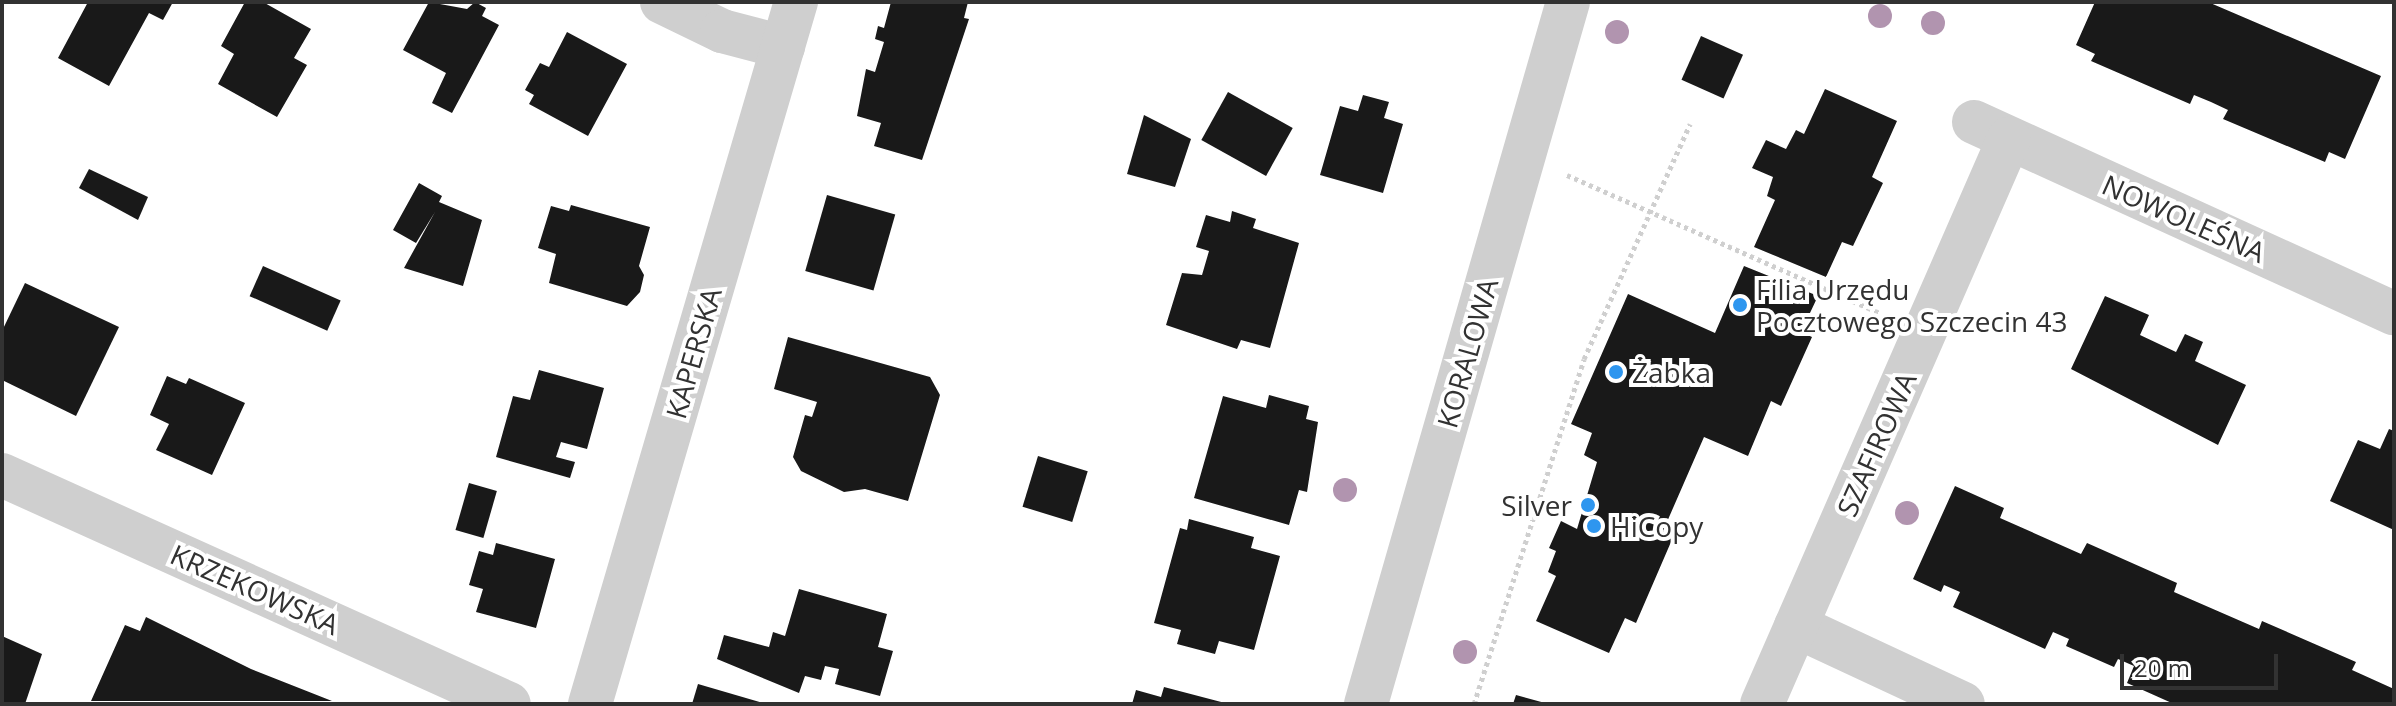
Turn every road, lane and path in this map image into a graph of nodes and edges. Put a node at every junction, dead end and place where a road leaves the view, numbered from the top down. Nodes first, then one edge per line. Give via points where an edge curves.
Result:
1 (662, 2) edge
2 (796, 2) edge
3 (1568, 2) edge
4 (783, 47) junction
5 (1690, 124) dead end
6 (1991, 131) joint
7 (1566, 174) dead end
8 (1654, 215) junction
9 (2394, 313) edge
10 (1925, 332) junction
11 (2, 475) edge
12 (1796, 626) junction
13 (509, 704) edge
14 (590, 704) edge
15 (1366, 704) edge
16 (1474, 704) edge
17 (1762, 704) edge
18 (1963, 704) edge

1 - 4 street via 722,31
2 - 4 street, KAPERSKA
3 - 15 street, KORALOWA
4 - 14 street, KAPERSKA
5 - 8 path
6 - 9 street, NOWOLEŚNA
6 - 10 street, SZAFIROWA
7 - 8 path
8 - 10 path
8 - 16 path via 1575,385
10 - 12 street, SZAFIROWA
11 - 13 street, KRZEKOWSKA
12 - 17 street, SZAFIROWA
12 - 18 street

